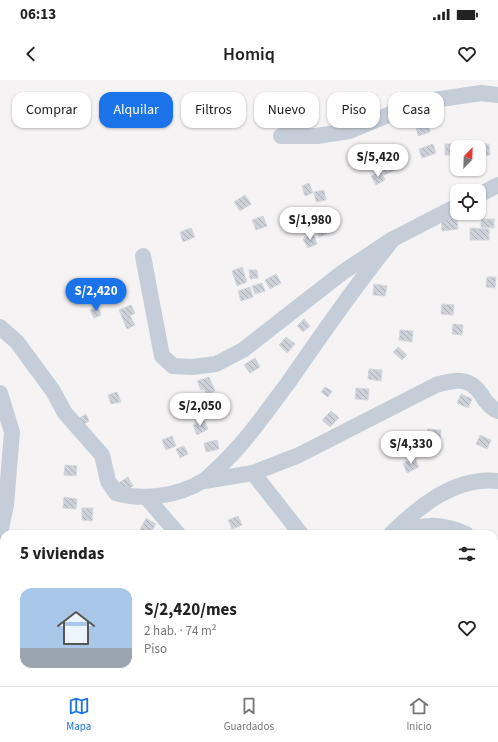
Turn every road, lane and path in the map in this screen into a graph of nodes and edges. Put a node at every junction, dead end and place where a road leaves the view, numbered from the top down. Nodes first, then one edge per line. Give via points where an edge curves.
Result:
1 (498, 96) edge
2 (281, 136) dead end
3 (498, 185) edge
4 (486, 191) edge
5 (450, 210) edge
6 (393, 239) junction
7 (143, 256) dead end
8 (0, 327) edge
9 (0, 393) edge
10 (498, 411) edge
11 (4, 472) edge
12 (253, 473) junction
13 (498, 480) edge
14 (204, 481) junction
15 (147, 498) junction
16 (1, 530) edge
17 (175, 530) edge
18 (297, 530) edge
19 (395, 530) edge
20 (403, 530) edge
21 (454, 530) edge

1 - 2 street via 481,93 420,102 349,132 317,136
3 - 4 street
5 - 6 street
6 - 7 street via 344,272 243,350 216,364 192,367 174,366 162,356
6 - 14 street via 260,421 233,454
8 - 15 street via 17,342 54,391 65,413 102,455 108,481 116,493
9 - 11 street via 12,432
10 - 12 street via 486,402 471,383 462,380 452,381 436,386 300,455
11 - 16 street via 6,504
12 - 14 street
12 - 18 street
13 - 19 street via 468,482 446,491 417,510
14 - 15 street via 176,492
15 - 17 street
20 - 21 street via 422,525 438,525

